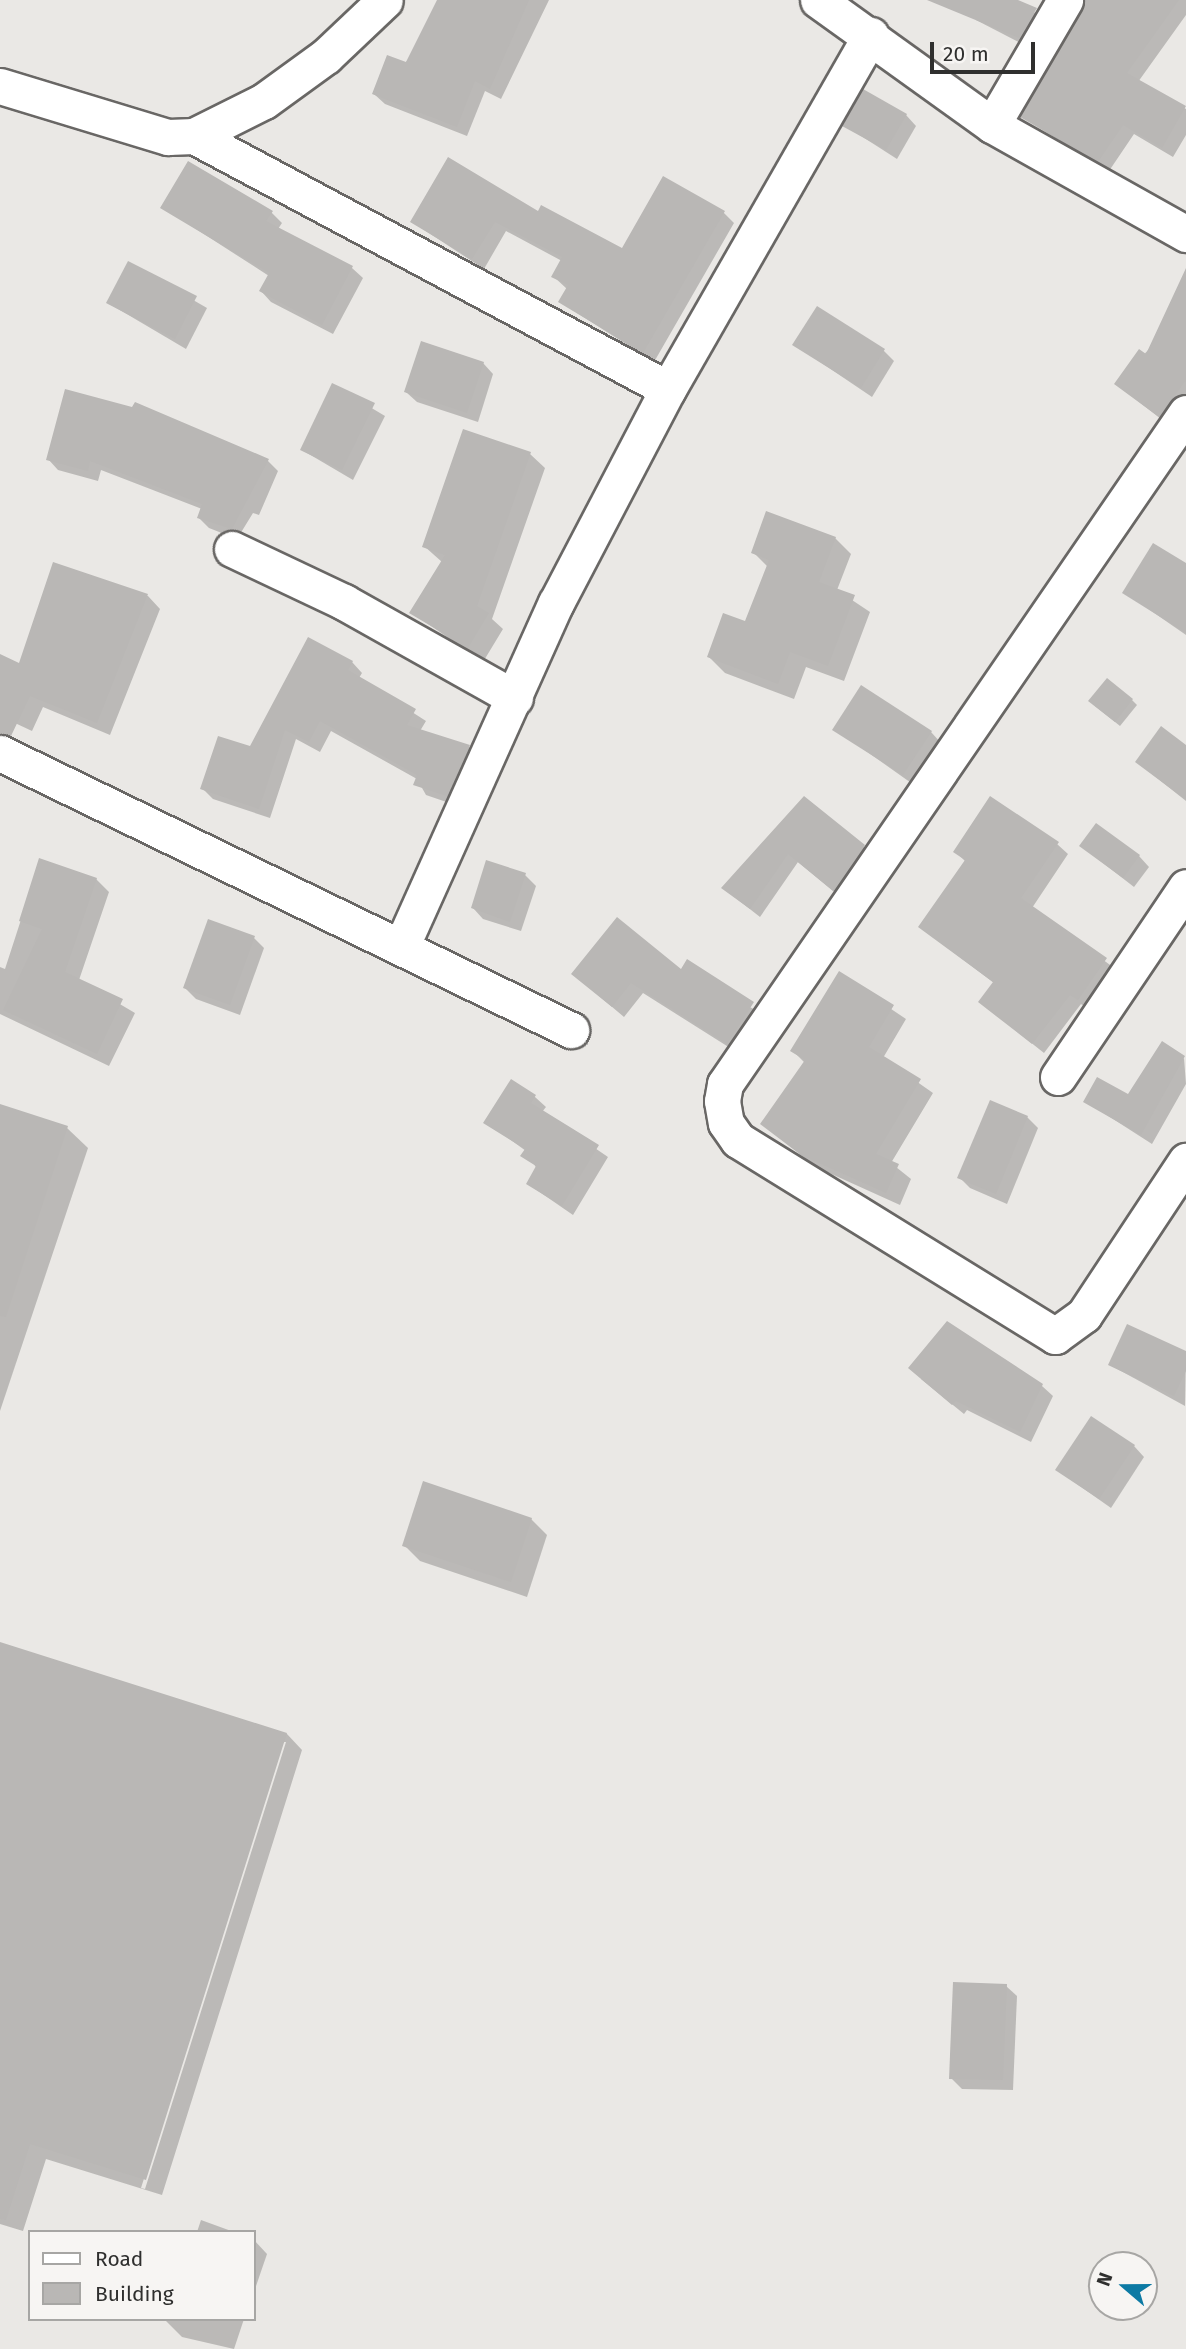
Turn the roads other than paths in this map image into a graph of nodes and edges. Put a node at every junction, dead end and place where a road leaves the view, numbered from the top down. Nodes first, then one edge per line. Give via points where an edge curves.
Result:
1 (385, 0) edge
2 (818, 0) edge
3 (1065, 0) edge
4 (871, 35) junction
5 (0, 86) edge
6 (992, 125) junction
7 (194, 136) junction
8 (1186, 234) edge
9 (668, 389) junction
10 (1186, 412) edge
11 (232, 549) dead end
12 (516, 698) junction
13 (0, 753) edge
14 (1186, 887) edge
15 (402, 945) junction
16 (571, 1030) dead end
17 (1058, 1077) dead end
18 (1186, 1161) edge

1 - 7 street via 326,56 264,101
2 - 4 street
3 - 6 street
4 - 6 street
4 - 9 street
5 - 7 street via 168,136
6 - 8 street
7 - 9 street
9 - 12 street via 556,603
10 - 18 street via 725,1084 722,1101 726,1123 738,1140 1055,1336 1084,1315
11 - 12 street via 344,602
12 - 15 street
13 - 15 street
14 - 17 street
15 - 16 street

